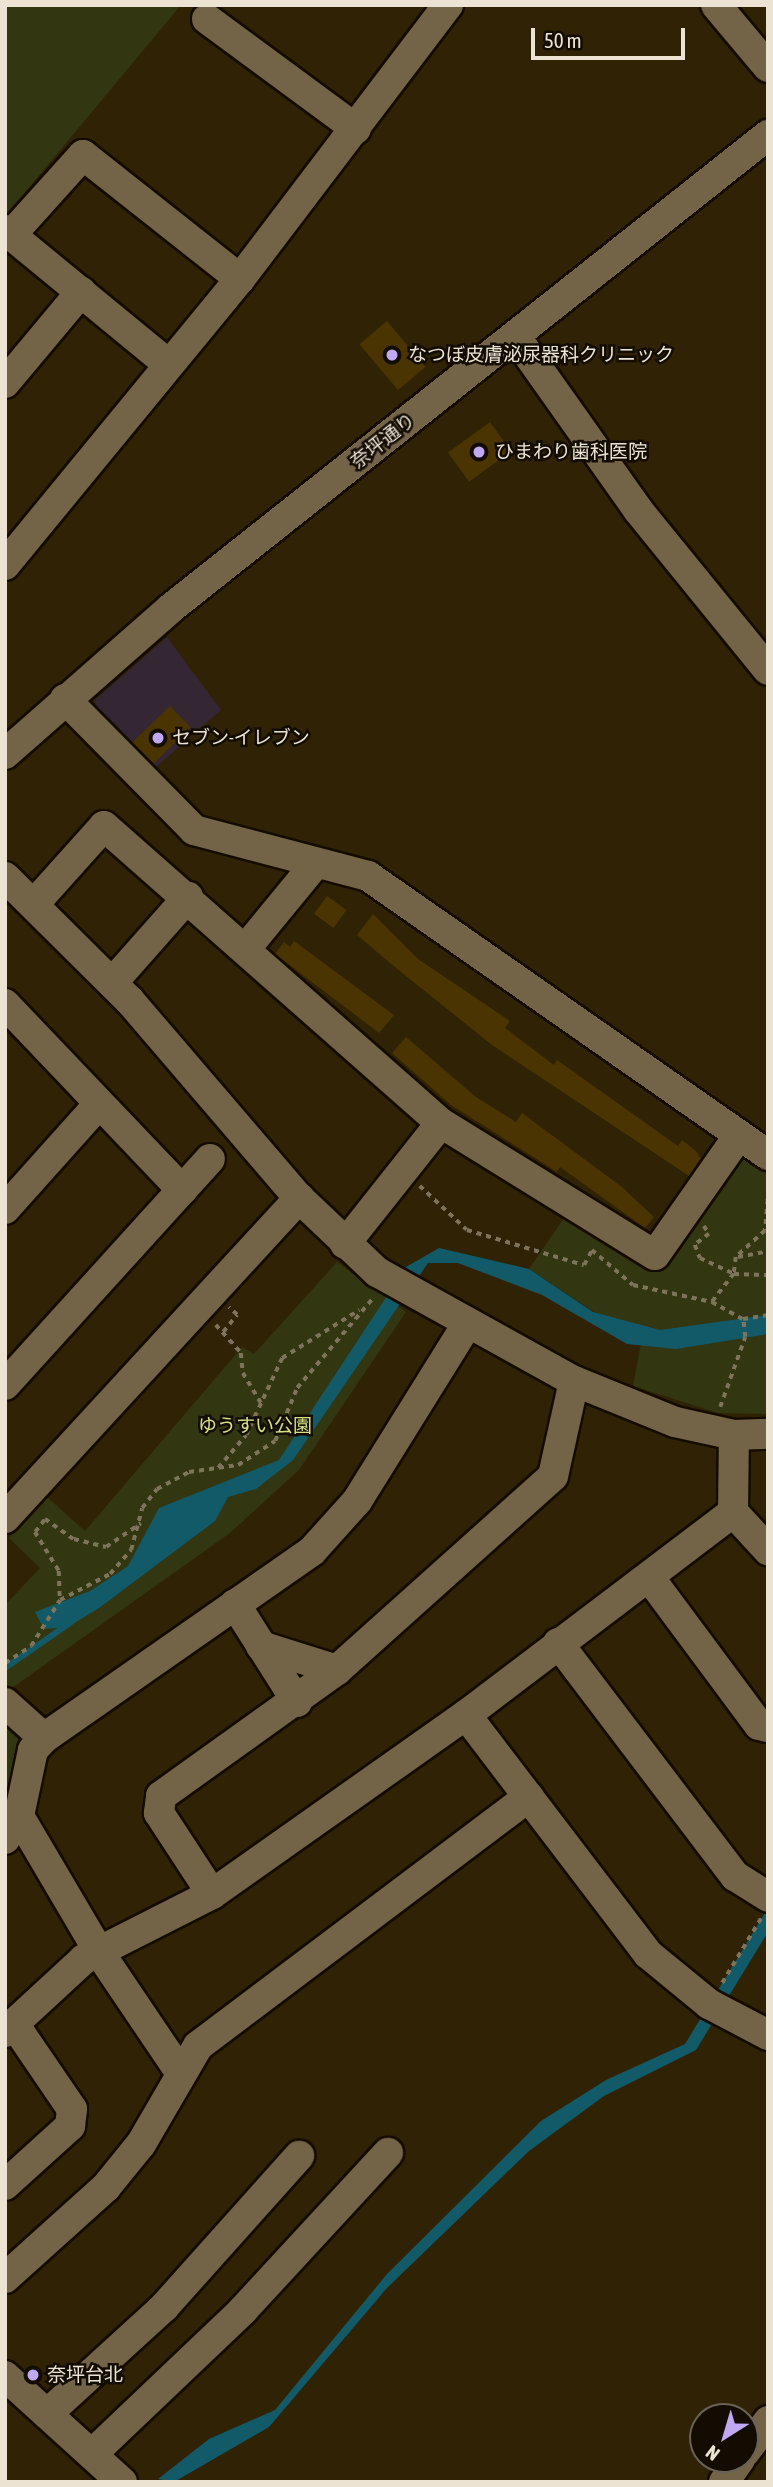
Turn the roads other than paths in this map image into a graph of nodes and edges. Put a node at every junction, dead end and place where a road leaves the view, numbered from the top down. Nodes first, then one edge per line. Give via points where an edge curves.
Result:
1 (448, 5) edge
2 (716, 5) edge
3 (207, 19) dead end
4 (768, 67) edge
5 (356, 129) junction
6 (768, 135) edge
7 (8, 232) edge
8 (240, 279) junction
9 (81, 292) junction
10 (515, 336) junction
11 (167, 363) junction
12 (5, 383) edge
13 (5, 565) edge
14 (768, 670) edge
15 (65, 699) junction
16 (5, 754) edge
17 (316, 863) junction
18 (5, 877) edge
19 (188, 897) junction
20 (35, 903) junction
21 (247, 947) junction
22 (112, 983) junction
23 (11, 1022) edge
24 (99, 1104) junction
25 (441, 1124) junction
26 (737, 1138) junction
27 (768, 1155) edge
28 (210, 1159) dead end
29 (182, 1191) junction
30 (299, 1198) junction
31 (5, 1209) edge
32 (345, 1244) junction
33 (468, 1323) junction
34 (574, 1381) junction
35 (5, 1385) edge
36 (726, 1424) junction
37 (768, 1434) edge
38 (733, 1512) junction
39 (5, 1518) edge
40 (768, 1550) edge
41 (649, 1577) junction
42 (235, 1604) junction
43 (558, 1643) junction
44 (261, 1646) junction
45 (337, 1670) junction
46 (298, 1702) junction
47 (5, 1703) edge
48 (466, 1715) junction
49 (768, 1727) edge
50 (44, 1738) junction
51 (529, 1797) junction
52 (12, 1827) edge
53 (212, 1894) junction
54 (768, 1897) edge
55 (99, 1952) junction
56 (10, 2028) edge
57 (768, 2035) edge
58 (180, 2072) junction
59 (388, 2153) dead end
60 (299, 2156) dead end
61 (5, 2185) edge
62 (5, 2278) edge
63 (5, 2376) edge
64 (47, 2414) junction
65 (92, 2455) junction
66 (122, 2482) edge

1 - 5 street
2 - 4 street
3 - 5 street
5 - 8 street
6 - 10 street, 奈坪通り
7 - 8 street via 83,155
7 - 9 street
8 - 11 street
9 - 11 street
9 - 12 street
10 - 14 street via 638,510
10 - 15 street, 奈坪通り
11 - 13 street
15 - 16 street, 奈坪通り
15 - 17 street via 194,830
17 - 21 street
17 - 26 street via 368,876
18 - 20 street
19 - 20 street via 104,826
19 - 21 street
19 - 22 street
20 - 22 street
21 - 25 street
22 - 30 street
23 - 24 street
24 - 29 street
24 - 31 street
25 - 26 street via 655,1255
25 - 32 street
26 - 27 street
28 - 29 street
29 - 35 street
30 - 32 street
30 - 39 street
32 - 33 street via 402,1286
33 - 34 street
33 - 42 street via 357,1501 312,1551
34 - 36 street via 675,1423
34 - 45 street via 552,1476
36 - 37 street
36 - 38 street
38 - 40 street
38 - 41 street
41 - 43 street
41 - 49 street via 758,1725
42 - 44 street
42 - 50 street
43 - 48 street
43 - 54 street via 735,1876
44 - 45 street
44 - 46 street
45 - 46 street
46 - 53 street via 162,1796 159,1813
47 - 50 street
48 - 51 street
48 - 53 street
50 - 52 street via 33,1750
51 - 57 street via 648,1954 715,2008
51 - 58 street via 198,2046
52 - 55 street
53 - 55 street
55 - 56 street
55 - 58 street
56 - 61 street via 72,2109 70,2126
58 - 62 street via 141,2144 106,2187
59 - 65 street via 243,2310
60 - 64 street via 164,2307
63 - 64 street
64 - 65 street
65 - 66 street

